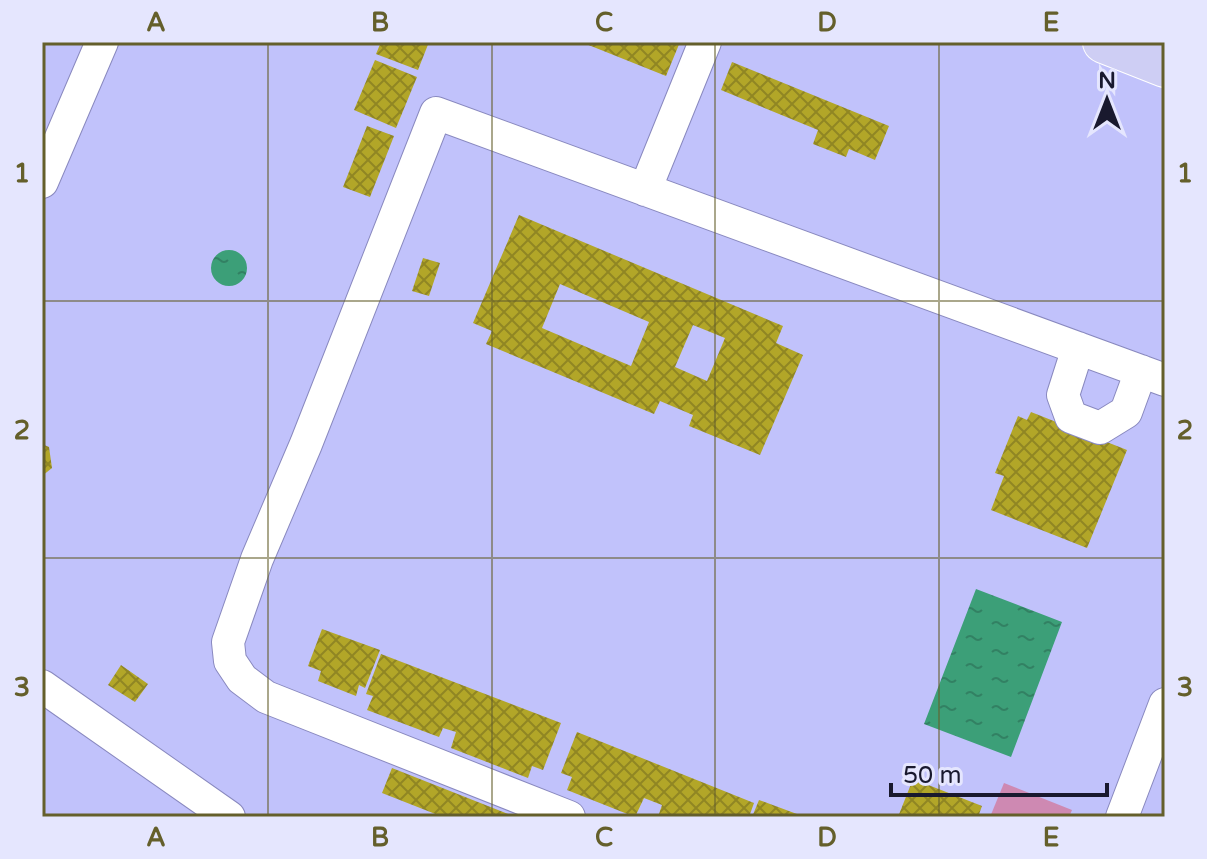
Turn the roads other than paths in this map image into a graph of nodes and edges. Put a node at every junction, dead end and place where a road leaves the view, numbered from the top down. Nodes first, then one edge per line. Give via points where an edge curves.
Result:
1 (102, 42) edge
2 (705, 42) edge
3 (1104, 42) edge
4 (1165, 66) edge
5 (42, 182) edge
6 (645, 190) junction
7 (1078, 348) junction
8 (1153, 375) edge
9 (42, 686) edge
10 (1165, 704) edge
11 (229, 817) edge
12 (569, 817) edge
13 (1122, 817) edge

1 - 5 street
2 - 6 street
3 - 4 main road
6 - 7 street
6 - 12 street via 436,113 228,642 230,661 242,679 266,697
7 - 8 street
7 - 8 street via 1063,395 1071,417 1100,428 1126,412
9 - 11 street
10 - 13 street

